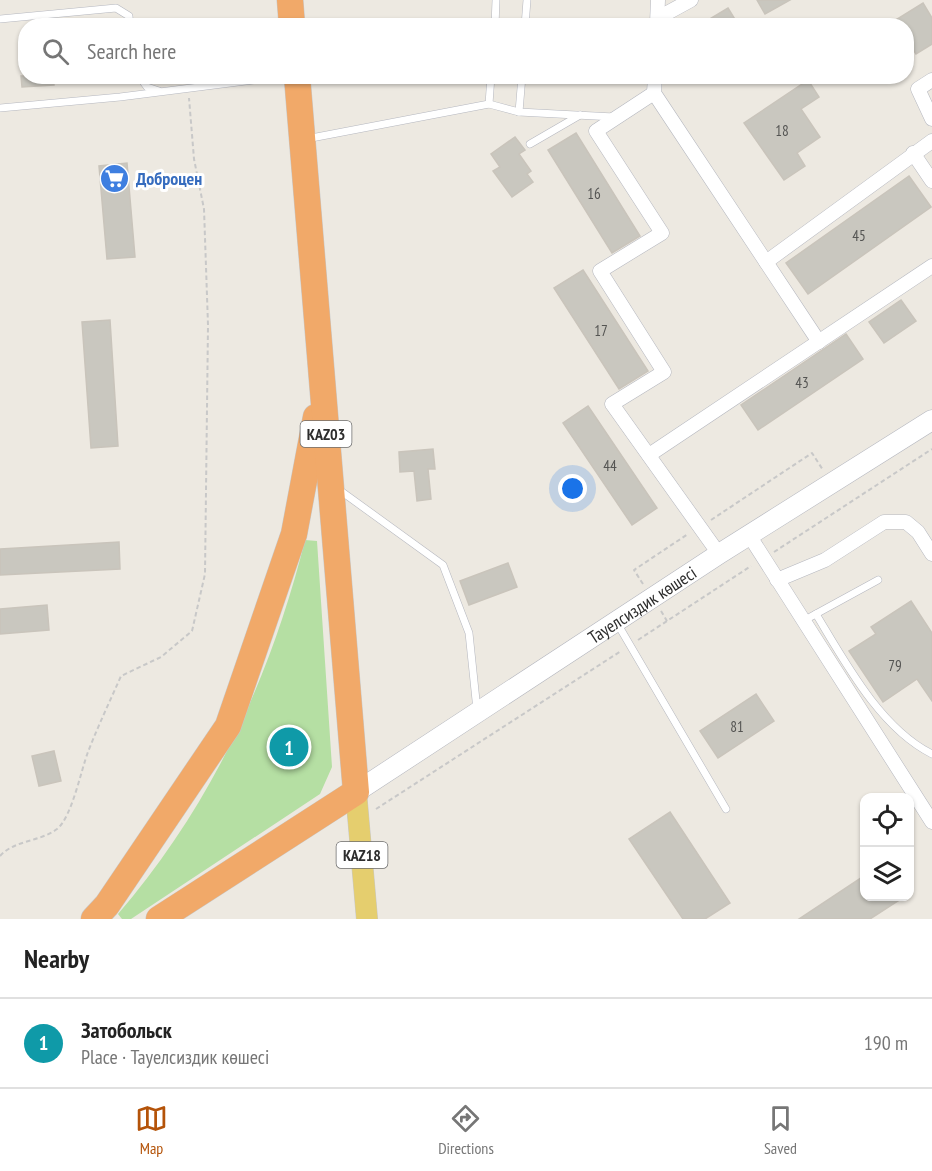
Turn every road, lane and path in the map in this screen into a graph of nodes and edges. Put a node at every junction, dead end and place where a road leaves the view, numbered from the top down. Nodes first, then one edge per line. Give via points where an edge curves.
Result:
1 (496, 0) edge
2 (527, 0) edge
3 (658, 0) edge
4 (691, 0) edge
5 (129, 18) edge
6 (495, 18) edge
7 (526, 18) edge
8 (657, 18) edge
9 (663, 18) edge
10 (0, 19) edge
11 (932, 80) edge
12 (145, 84) edge
13 (222, 84) edge
14 (298, 84) edge
15 (490, 84) edge
16 (521, 84) edge
17 (655, 84) edge
18 (190, 88) junction
19 (161, 92) junction
20 (654, 93) junction
21 (489, 104) junction
22 (0, 108) edge
23 (519, 112) junction
24 (580, 115) junction
25 (616, 117) junction
26 (932, 119) edge
27 (302, 140) junction
28 (932, 141) edge
29 (530, 144) dead end
30 (913, 153) junction
31 (932, 181) edge
32 (766, 262) junction
33 (932, 266) edge
34 (819, 342) junction
35 (322, 381) junction
36 (932, 420) edge
37 (932, 449) edge
38 (649, 455) junction
39 (330, 483) junction
40 (832, 483) junction
41 (845, 505) junction
42 (699, 527) junction
43 (749, 535) junction
44 (719, 554) junction
45 (932, 554) edge
46 (764, 558) junction
47 (777, 580) junction
48 (878, 580) dead end
49 (652, 597) junction
50 (816, 614) junction
51 (616, 621) junction
52 (667, 621) junction
53 (803, 621) junction
54 (630, 645) junction
55 (477, 710) junction
56 (932, 754) edge
57 (356, 792) junction
58 (376, 809) dead end
59 (726, 809) dead end
60 (932, 822) edge
61 (0, 855) edge
62 (94, 919) edge
63 (159, 919) edge
64 (367, 919) edge

1 - 6 lane
2 - 7 lane
3 - 8 street
4 - 9 street
5 - 10 lane via 116,8
11 - 26 street via 918,89
12 - 19 lane
13 - 18 lane
14 - 27 highway, KАZ03
15 - 21 lane
16 - 23 lane
17 - 20 street
18 - 19 lane
18 - 61 path via 194,159 204,209 208,325 205,574 192,631 161,657 122,676 60,827 37,840 7,848
19 - 22 lane
20 - 25 street
20 - 32 street
21 - 23 lane
21 - 27 lane
23 - 24 lane
24 - 25 lane
24 - 29 lane
25 - 38 street via 596,131 662,233 600,271 664,372 612,404
27 - 35 highway, KАZ03
28 - 30 street
30 - 31 street
30 - 32 street
32 - 34 street
33 - 34 street
34 - 38 street
35 - 39 highway, KАZ03
35 - 62 highway, KАZ03 via 294,534 228,726
36 - 40 street, Тауелсиздик көшесі
37 - 41 path
38 - 42 street
39 - 55 lane via 443,565 469,633
39 - 57 highway, KАZ03
40 - 41 path
40 - 42 path via 813,453
40 - 43 street, Тауелсиздик көшесі
41 - 46 path
42 - 44 street
42 - 49 path via 634,570
43 - 44 street, Тауелсиздик көшесі
43 - 46 street
44 - 49 street, Тауелсиздик көшесі
45 - 47 street via 918,532 906,522 884,522 825,560
46 - 47 street
46 - 52 path
47 - 53 street
48 - 50 lane
49 - 51 street, Тауелсиздик көшесі
49 - 52 path
50 - 53 lane
50 - 56 lane via 848,667 893,726
51 - 54 lane
51 - 55 street, Тауелсиздик көшесі
52 - 54 path
53 - 60 street
54 - 58 path
54 - 59 lane
55 - 57 street, Тауелсиздик көшесі
57 - 63 highway
57 - 64 main road, KAZ18

